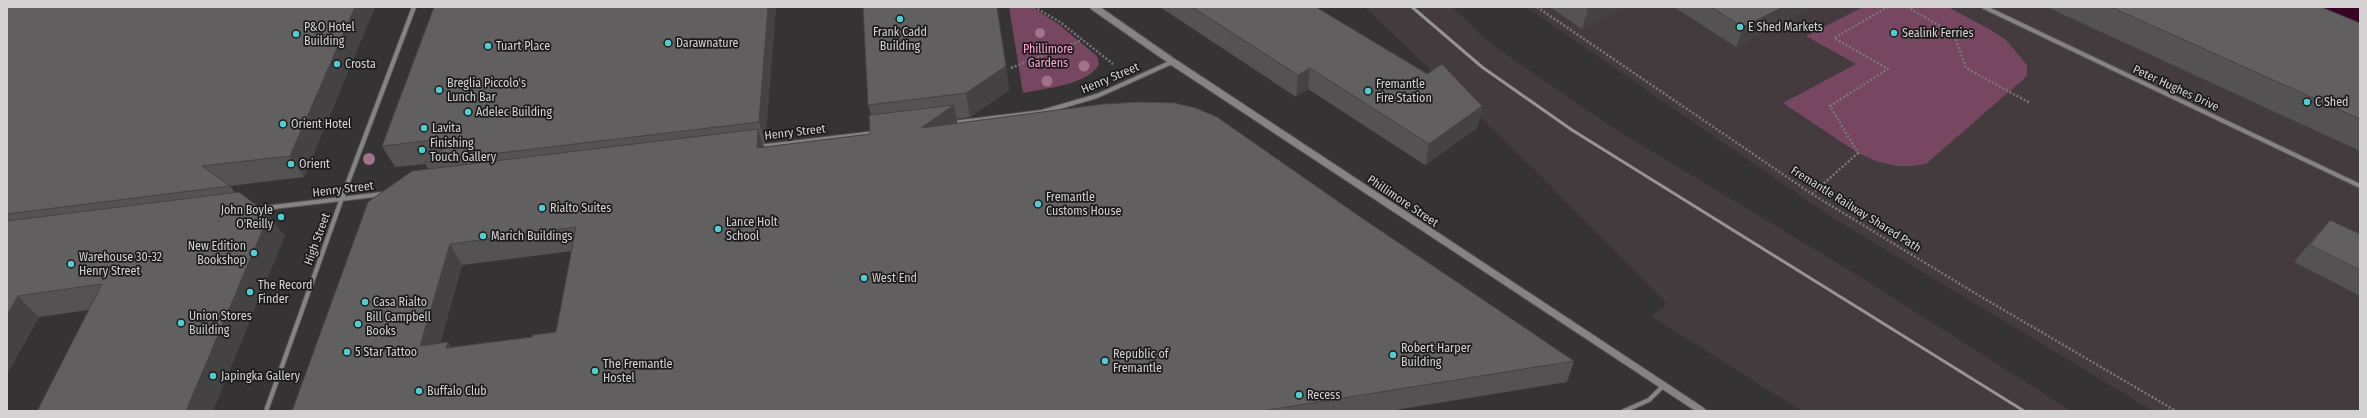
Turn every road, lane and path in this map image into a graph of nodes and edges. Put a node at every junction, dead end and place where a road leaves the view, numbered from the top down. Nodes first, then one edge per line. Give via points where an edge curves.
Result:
1 (414, 7) edge
2 (1034, 7) edge
3 (1094, 7) edge
4 (1537, 7) edge
5 (1888, 7) edge
6 (1907, 7) edge
7 (1984, 7) edge
8 (1083, 40) junction
9 (1172, 62) junction
10 (1113, 64) dead end
11 (1012, 68) dead end
12 (2030, 103) dead end
13 (947, 124) edge
14 (884, 132) edge
15 (750, 148) edge
16 (2360, 186) edge
17 (390, 193) edge
18 (1812, 194) junction
19 (342, 198) junction
20 (248, 210) edge
21 (1663, 386) junction
22 (2170, 408) junction
23 (266, 411) edge
24 (1624, 411) edge
25 (1702, 411) edge
26 (2168, 411) edge
27 (2176, 411) edge

1 - 19 street, High Street
2 - 8 path via 1060,22
3 - 9 street, Phillimore Street
4 - 18 path, Fremantle Railway Shared Path
5 - 18 path via 1834,38 1888,69 1830,106 1858,153
6 - 12 path via 1954,34 1966,68
7 - 16 street, Peter Hughes Drive
8 - 10 path
8 - 11 path
9 - 13 street, Henry Street via 1097,96 1042,112
9 - 21 street, Phillimore Street
14 - 15 street, Henry Street
17 - 19 street, Henry Street
18 - 22 path, Fremantle Railway Shared Path
19 - 20 street, Henry Street
19 - 23 street, High Street
21 - 24 street via 1649,400
21 - 25 street, Phillimore Street
22 - 26 path
22 - 27 path, Fremantle Railway Shared Path

